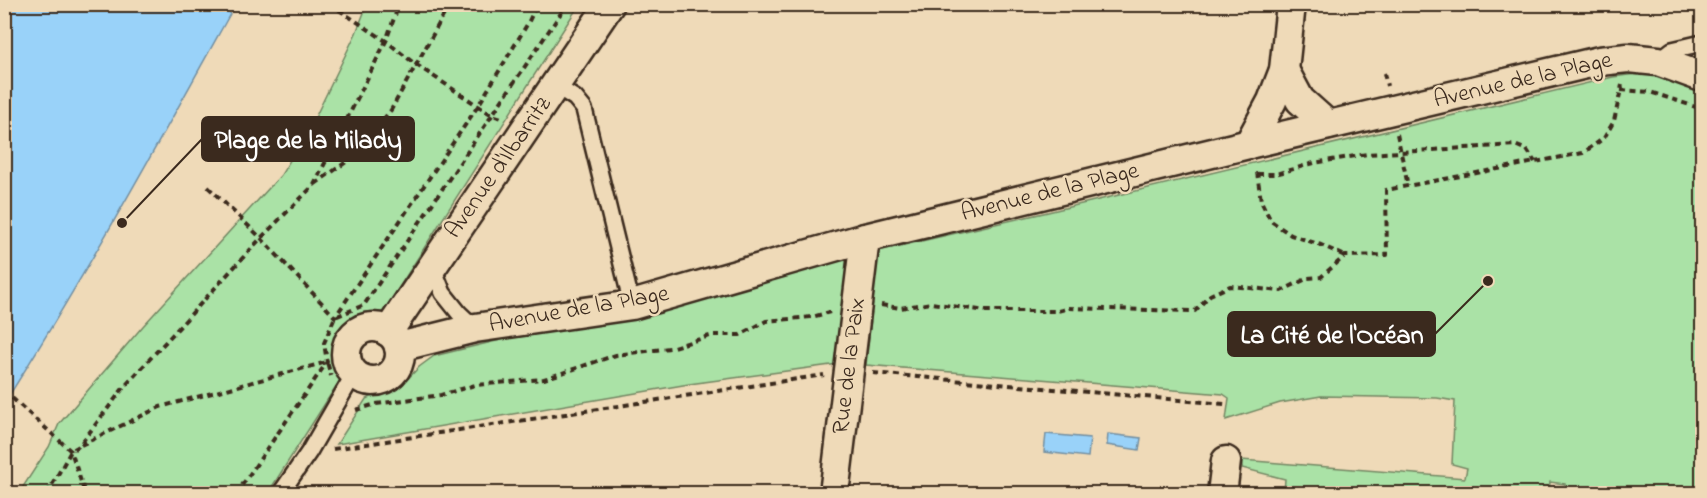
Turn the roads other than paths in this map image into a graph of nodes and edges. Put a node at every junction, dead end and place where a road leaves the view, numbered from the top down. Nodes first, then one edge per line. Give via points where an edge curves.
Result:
1 (610, 4) edge
2 (1291, 4) edge
3 (1702, 43) edge
4 (1658, 61) junction
5 (1284, 70) junction
6 (1702, 77) edge
7 (556, 86) junction
8 (1328, 125) junction
9 (1249, 144) junction
10 (865, 238) junction
11 (432, 265) junction
12 (632, 305) junction
13 (475, 328) junction
14 (393, 339) junction
15 (344, 379) junction
16 (1226, 461) dead end
17 (280, 494) edge
18 (834, 494) edge
19 (1222, 494) edge

1 - 7 street, Avenue d'Ilbarritz
2 - 5 street
3 - 4 lane via 1672,50
4 - 6 street, Avenue de la Plage
4 - 8 street, Avenue de la Plage via 1599,61
5 - 8 street via 1300,100
5 - 9 street
7 - 11 street, Avenue d'Ilbarritz
7 - 12 lane via 584,109
8 - 9 street, Avenue de la Plage
9 - 10 street, Avenue de la Plage
10 - 12 street, Avenue de la Plage
10 - 18 street, Rue de la Paix
11 - 13 lane via 443,293
11 - 14 street, Avenue d'Ilbarritz
12 - 13 street, Avenue de la Plage
13 - 14 street, Avenue de la Plage
14 - 15 street via 399,361 389,376 371,381
14 - 15 street via 379,328 370,327 354,334 346,350 349,367
15 - 17 lane via 309,452
16 - 19 street

